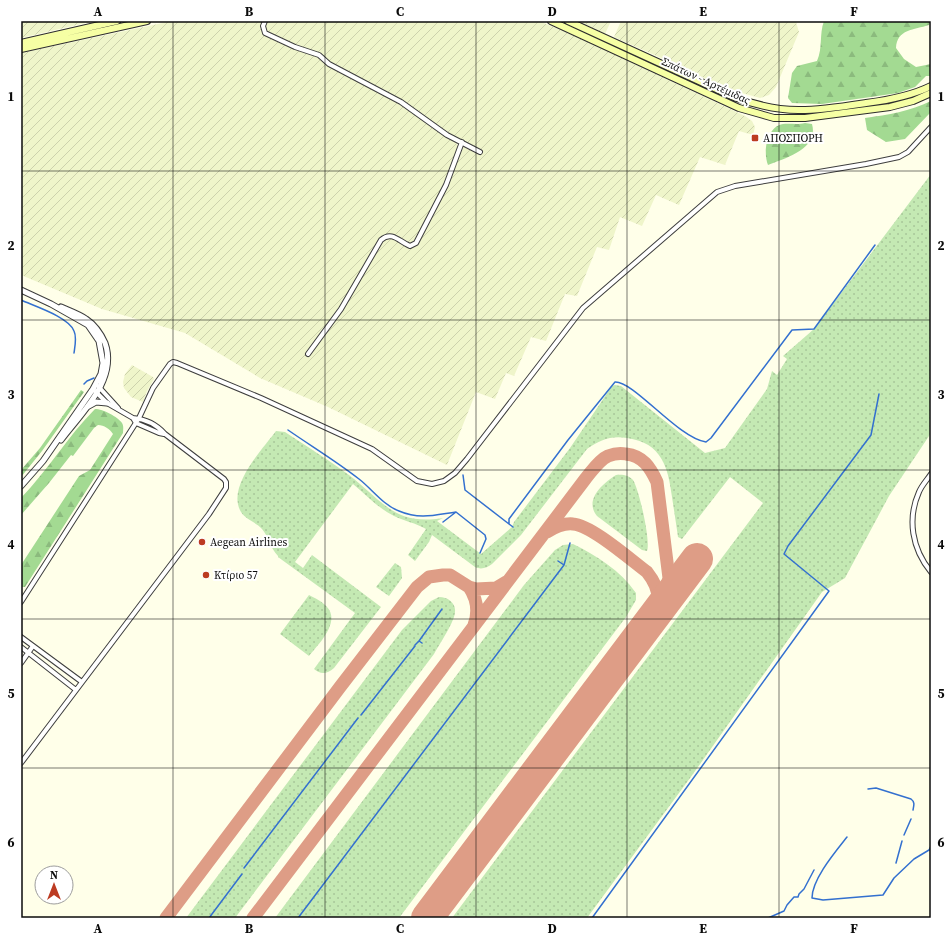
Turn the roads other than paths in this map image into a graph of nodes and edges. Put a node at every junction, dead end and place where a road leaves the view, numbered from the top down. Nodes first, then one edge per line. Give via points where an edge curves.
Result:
1 (117, 21) edge
2 (147, 21) edge
3 (265, 21) edge
4 (551, 21) edge
5 (568, 21) edge
6 (21, 43) edge
7 (21, 49) edge
8 (931, 86) edge
9 (931, 93) edge
10 (931, 127) edge
11 (462, 142) junction
12 (480, 152) dead end
13 (21, 290) edge
14 (308, 354) dead end
15 (96, 388) junction
16 (107, 403) junction
17 (85, 409) junction
18 (121, 411) junction
19 (133, 418) junction
20 (139, 418) junction
21 (136, 423) junction
22 (164, 434) junction
23 (49, 452) junction
24 (931, 474) edge
25 (21, 486) edge
26 (931, 572) edge
27 (21, 602) edge
28 (21, 637) edge
29 (33, 646) junction
30 (21, 647) edge
31 (28, 653) junction
32 (21, 663) edge
33 (82, 682) junction
34 (76, 690) junction
35 (21, 763) edge

1 - 6 main road
2 - 7 main road
3 - 11 street via 265,33 319,55 330,64 401,102 440,131
4 - 9 main road, Σπάτων - Αρτέμιδας via 739,108 774,118 805,118 890,107
5 - 8 main road, Σπάτων - Αρτέμιδας via 754,105 791,111 819,110 893,99
10 - 20 street via 908,152 899,157 735,186 717,192 583,308 467,459 444,481 432,484 417,481 372,449 261,398 173,362 153,388
11 - 12 street
11 - 14 street via 446,185 416,243 410,246 392,236 381,240 341,309
13 - 15 street via 86,318 99,332 106,347 107,360 106,374
15 - 16 street
15 - 17 street
15 - 18 street
15 - 23 street
16 - 17 street via 96,402
16 - 18 street
17 - 23 street
18 - 19 street
19 - 20 street
19 - 21 street
20 - 21 street
20 - 22 street via 154,425
21 - 22 street
21 - 27 street
22 - 33 street via 224,479 226,488
23 - 25 street
24 - 26 street via 919,492 912,520 918,552
28 - 29 street
29 - 31 street
29 - 33 street
30 - 31 street
31 - 32 street
31 - 34 street
33 - 34 street
34 - 35 street

